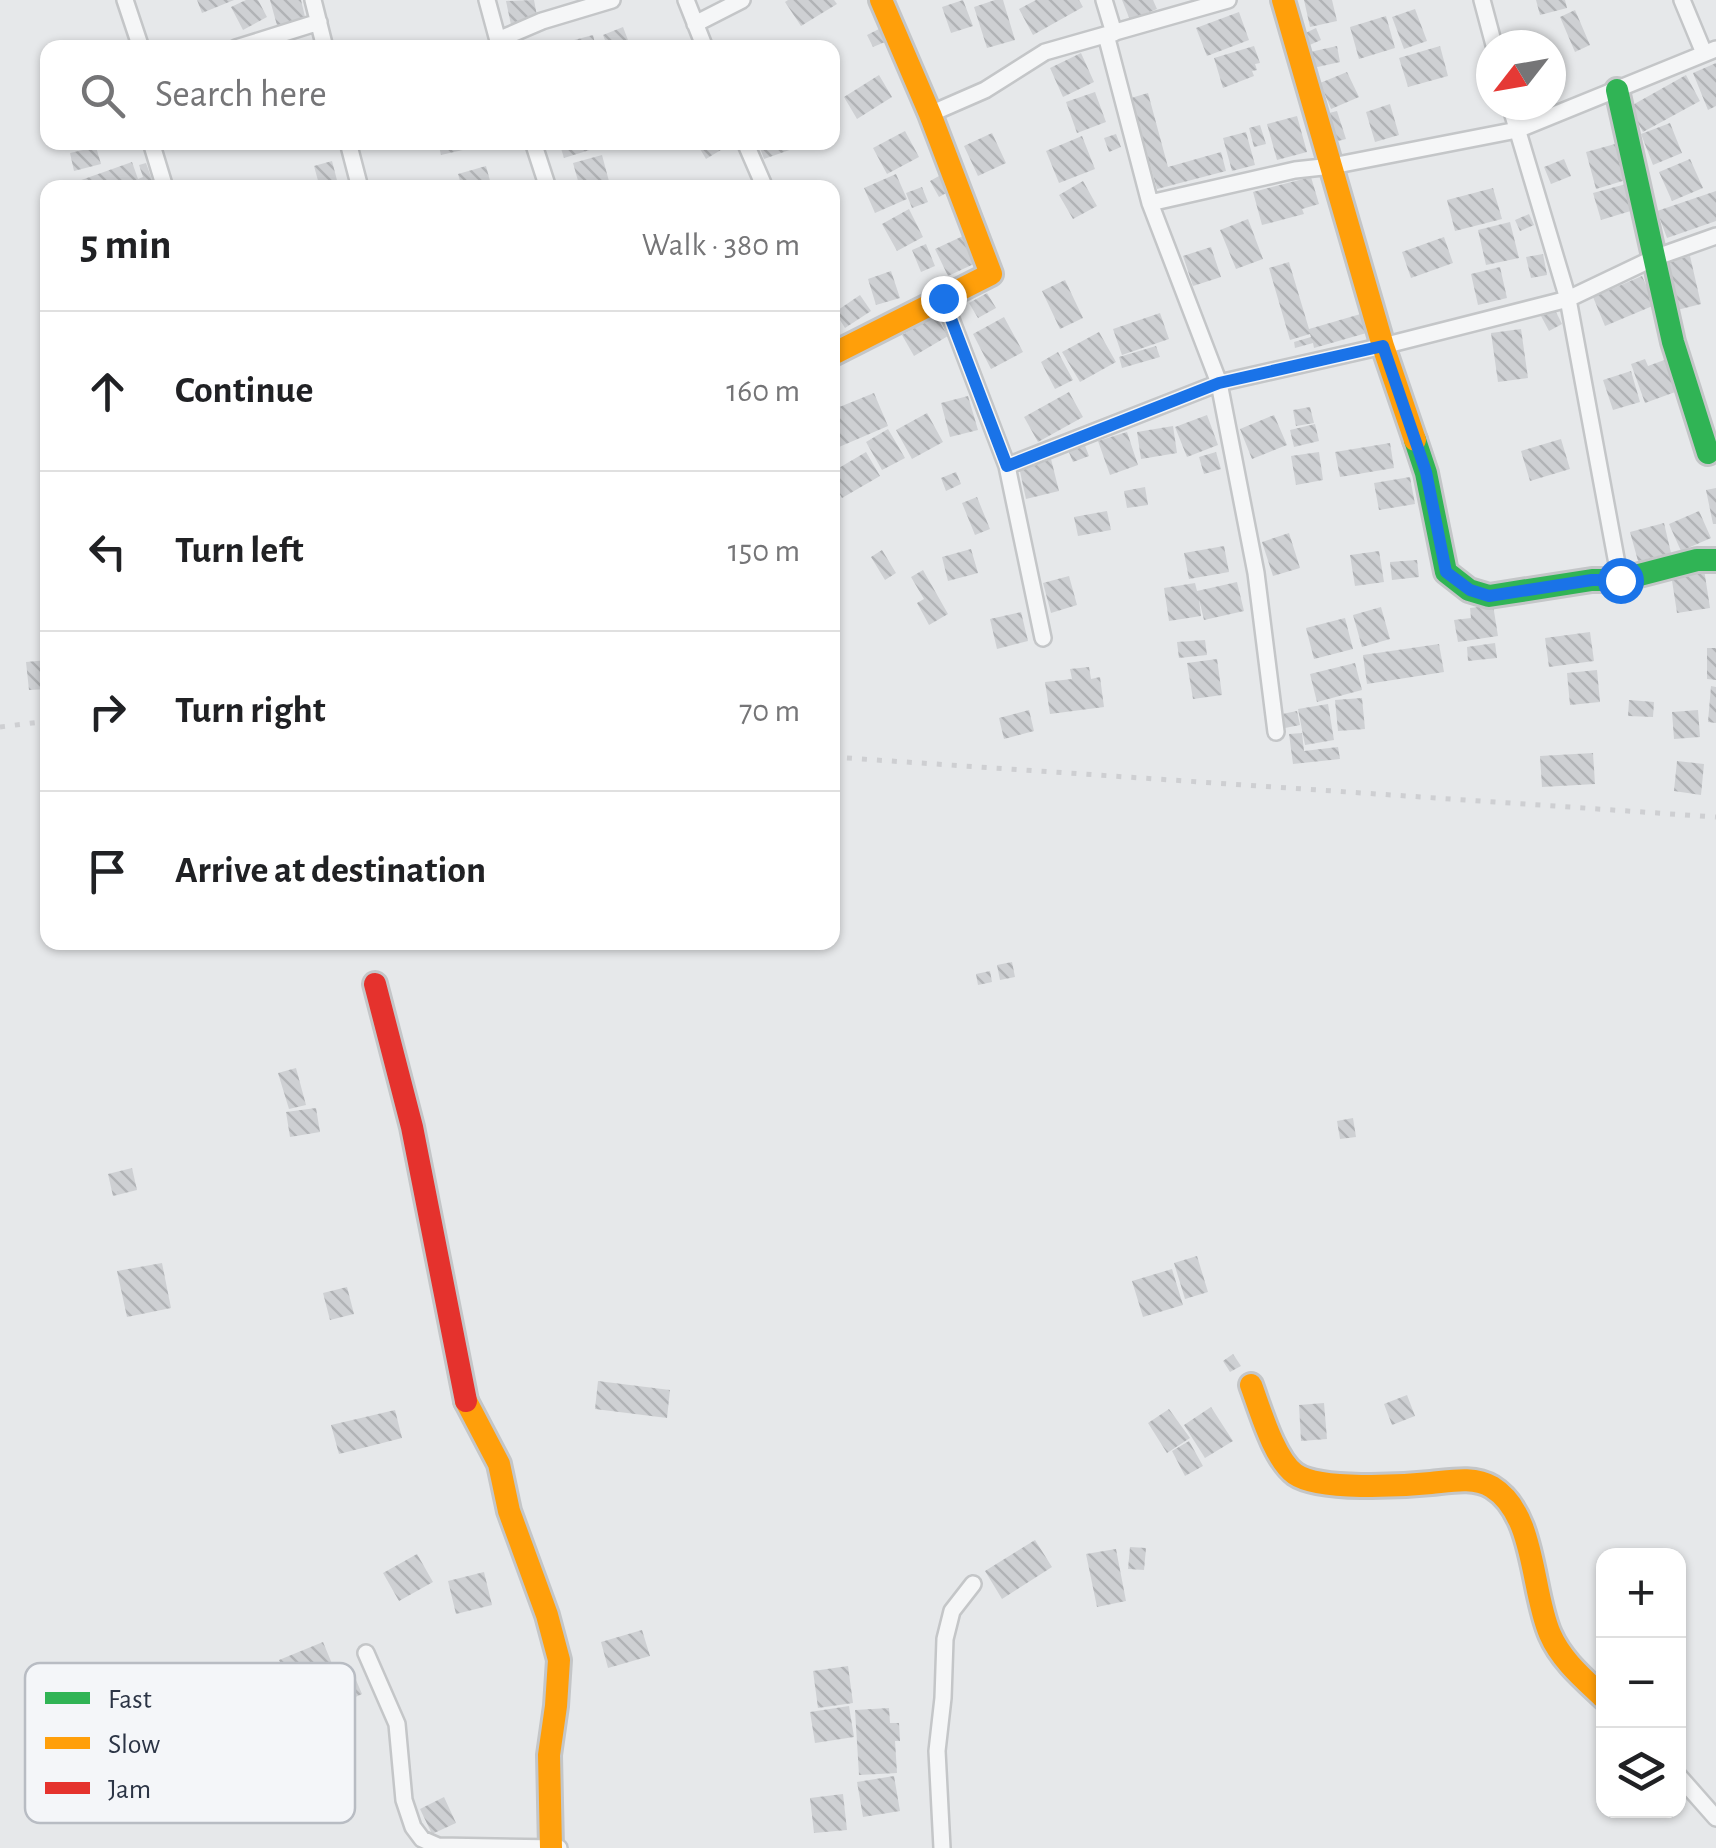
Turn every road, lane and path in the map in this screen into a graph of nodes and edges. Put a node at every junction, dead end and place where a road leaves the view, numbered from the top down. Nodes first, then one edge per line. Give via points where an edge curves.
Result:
1 (126, 0) edge
2 (313, 0) edge
3 (487, 0) edge
4 (612, 0) edge
5 (686, 0) edge
6 (742, 0) edge
7 (881, 0) edge
8 (1104, 0) edge
9 (1228, 0) edge
10 (1282, 0) edge
11 (1482, 0) edge
12 (1682, 0) edge
13 (319, 22) junction
14 (695, 24) junction
15 (1490, 30) edge
16 (1110, 34) junction
17 (138, 40) edge
18 (262, 40) edge
19 (323, 40) edge
20 (498, 40) edge
21 (506, 40) edge
22 (702, 40) edge
23 (1710, 51) edge
24 (1617, 90) junction
25 (930, 114) junction
26 (1514, 120) edge
27 (1516, 130) junction
28 (153, 150) edge
29 (350, 150) edge
30 (535, 150) edge
31 (748, 150) edge
32 (1332, 166) junction
33 (163, 180) edge
34 (358, 180) edge
35 (545, 180) edge
36 (761, 180) edge
37 (1150, 203) junction
38 (1716, 236) edge
39 (1654, 258) junction
40 (943, 298) junction
41 (1568, 299) junction
42 (1383, 346) junction
43 (840, 350) edge
44 (1219, 383) junction
45 (1708, 453) dead end
46 (1007, 466) junction
47 (1716, 560) edge
48 (1620, 580) junction
49 (1043, 638) dead end
50 (1276, 732) dead end
51 (375, 984) dead end
52 (1251, 1385) dead end
53 (973, 1584) dead end
54 (366, 1652) dead end
55 (1596, 1690) edge
56 (1686, 1783) edge
57 (1716, 1818) edge
58 (551, 1848) edge
59 (559, 1848) edge
60 (942, 1848) edge

1 - 17 street
2 - 13 street
3 - 20 street
4 - 21 street via 542,21
5 - 14 street
6 - 14 street
7 - 25 street
8 - 16 street
9 - 16 street
10 - 32 street
11 - 15 street
12 - 23 street
13 - 18 street
13 - 19 street
14 - 22 street
16 - 25 street via 1045,52
16 - 37 street
23 - 24 street
24 - 27 street
24 - 39 street
25 - 40 street via 991,274
26 - 27 street
27 - 32 street
27 - 41 street
28 - 33 street
29 - 34 street
30 - 35 street
31 - 36 street
32 - 37 street
32 - 42 street
37 - 44 street
38 - 39 street
39 - 41 street
39 - 45 street
40 - 43 street
40 - 46 street
41 - 42 street
41 - 48 street
42 - 44 street
42 - 48 street via 1426,472 1446,572 1489,596
44 - 46 street
44 - 50 street via 1256,573
46 - 49 street
47 - 48 street
51 - 58 street via 412,1127 461,1384 499,1464 559,1660
52 - 55 street via 1281,1454 1294,1473 1311,1482 1408,1486 1465,1480 1490,1486 1508,1502 1525,1540 1548,1630 1562,1656
53 - 60 street via 952,1610 945,1639 937,1751
54 - 58 street via 397,1724 404,1800 422,1839 438,1846
56 - 57 street
58 - 59 street

